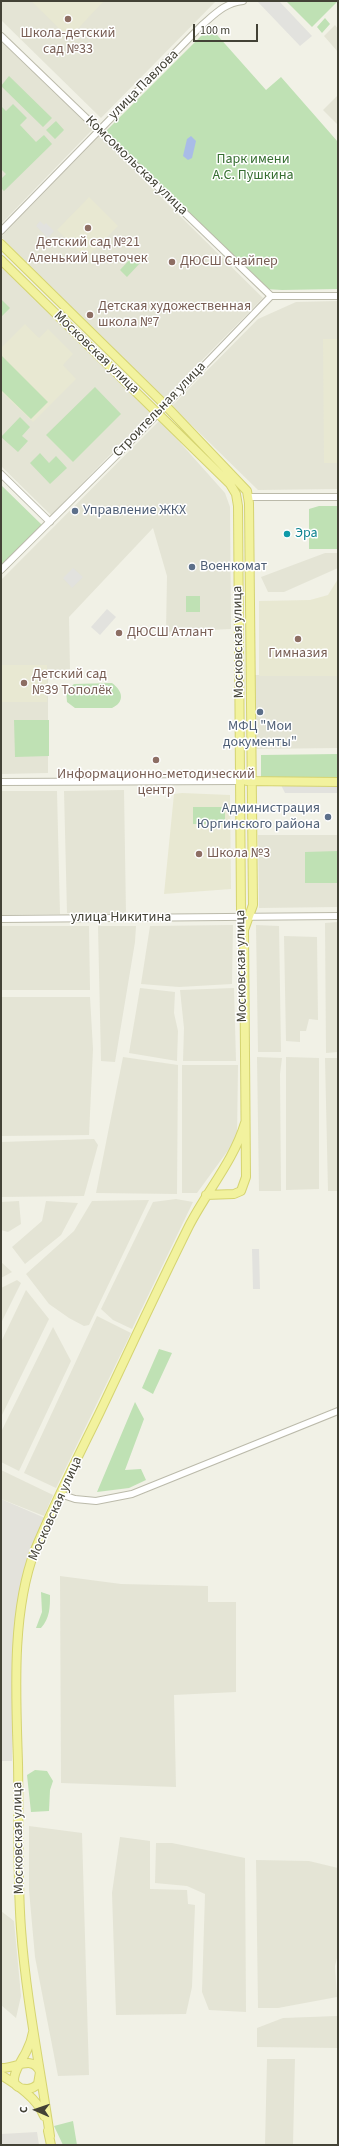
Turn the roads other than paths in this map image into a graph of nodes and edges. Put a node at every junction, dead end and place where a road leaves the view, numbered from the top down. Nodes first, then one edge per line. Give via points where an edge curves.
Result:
1 (243, 1) edge
2 (1, 36) edge
3 (99, 130) junction
4 (1, 231) edge
5 (1, 244) edge
6 (1, 260) edge
7 (271, 296) junction
8 (338, 296) edge
9 (165, 405) junction
10 (158, 414) junction
11 (1, 474) edge
12 (249, 497) junction
13 (338, 497) edge
14 (237, 499) junction
15 (50, 522) junction
16 (238, 567) junction
17 (250, 567) junction
18 (1, 570) edge
19 (338, 778) edge
20 (240, 780) junction
21 (252, 780) junction
22 (1, 782) edge
23 (338, 782) edge
24 (241, 916) junction
25 (252, 916) junction
26 (338, 916) edge
27 (1, 919) edge
28 (244, 930) junction
29 (245, 1122) junction
30 (232, 1156) junction
31 (246, 1158) junction
32 (213, 1183) junction
33 (206, 1195) junction
34 (220, 1195) junction
35 (338, 1411) edge
36 (60, 1494) junction
37 (32, 2017) junction
38 (19, 2065) junction
39 (1, 2068) edge
40 (40, 2074) junction
41 (1, 2075) edge
42 (19, 2086) junction
43 (50, 2136) junction
44 (51, 2145) edge

1 - 3 street, улица Павлова via 224,6 202,25
2 - 3 street, Комсомольская улица
3 - 4 street, улица Павлова
3 - 7 street, Комсомольская улица
5 - 9 main road, Московская улица
6 - 10 main road, Московская улица
7 - 8 street
7 - 9 street, Строительная улица
9 - 10 street, Строительная улица
9 - 12 main road, Московская улица via 245,487
10 - 14 main road, Московская улица via 230,484
10 - 15 street, Строительная улица
11 - 15 street
12 - 13 street
12 - 14 main road
12 - 17 main road, Московская улица
14 - 16 main road, Московская улица
15 - 18 street, Строительная улица
16 - 17 main road
16 - 20 main road, Московская улица
17 - 21 main road, Московская улица
19 - 21 main road
20 - 21 main road
20 - 22 street
20 - 24 main road, Московская улица
21 - 23 main road
21 - 25 main road, Московская улица
24 - 25 street, улица Никитина
24 - 27 street, улица Никитина
24 - 28 main road, Московская улица
25 - 26 street
25 - 28 main road, Московская улица
28 - 29 main road, Московская улица
29 - 30 main road, Московская улица
29 - 31 main road, Московская улица
30 - 31 main road via 238,1153
30 - 32 main road, Московская улица
31 - 34 main road, Московская улица via 246,1177 241,1192
32 - 33 main road, Московская улица
32 - 34 main road via 214,1190
33 - 34 main road, Московская улица
33 - 36 main road, Московская улица via 165,1274
35 - 36 street via 132,1494 96,1501 75,1499
36 - 37 main road, Московская улица via 29,1570 18,1633 19,1894 22,1944
37 - 38 main road, Московская улица via 31,2040
37 - 40 main road, Московская улица
38 - 39 main road
38 - 40 main road via 31,2063 37,2066
38 - 42 main road, Московская улица via 14,2075
40 - 42 main road via 40,2081 32,2088 25,2089
40 - 43 main road, Московская улица
41 - 42 main road
42 - 43 main road via 41,2109
43 - 44 main road

